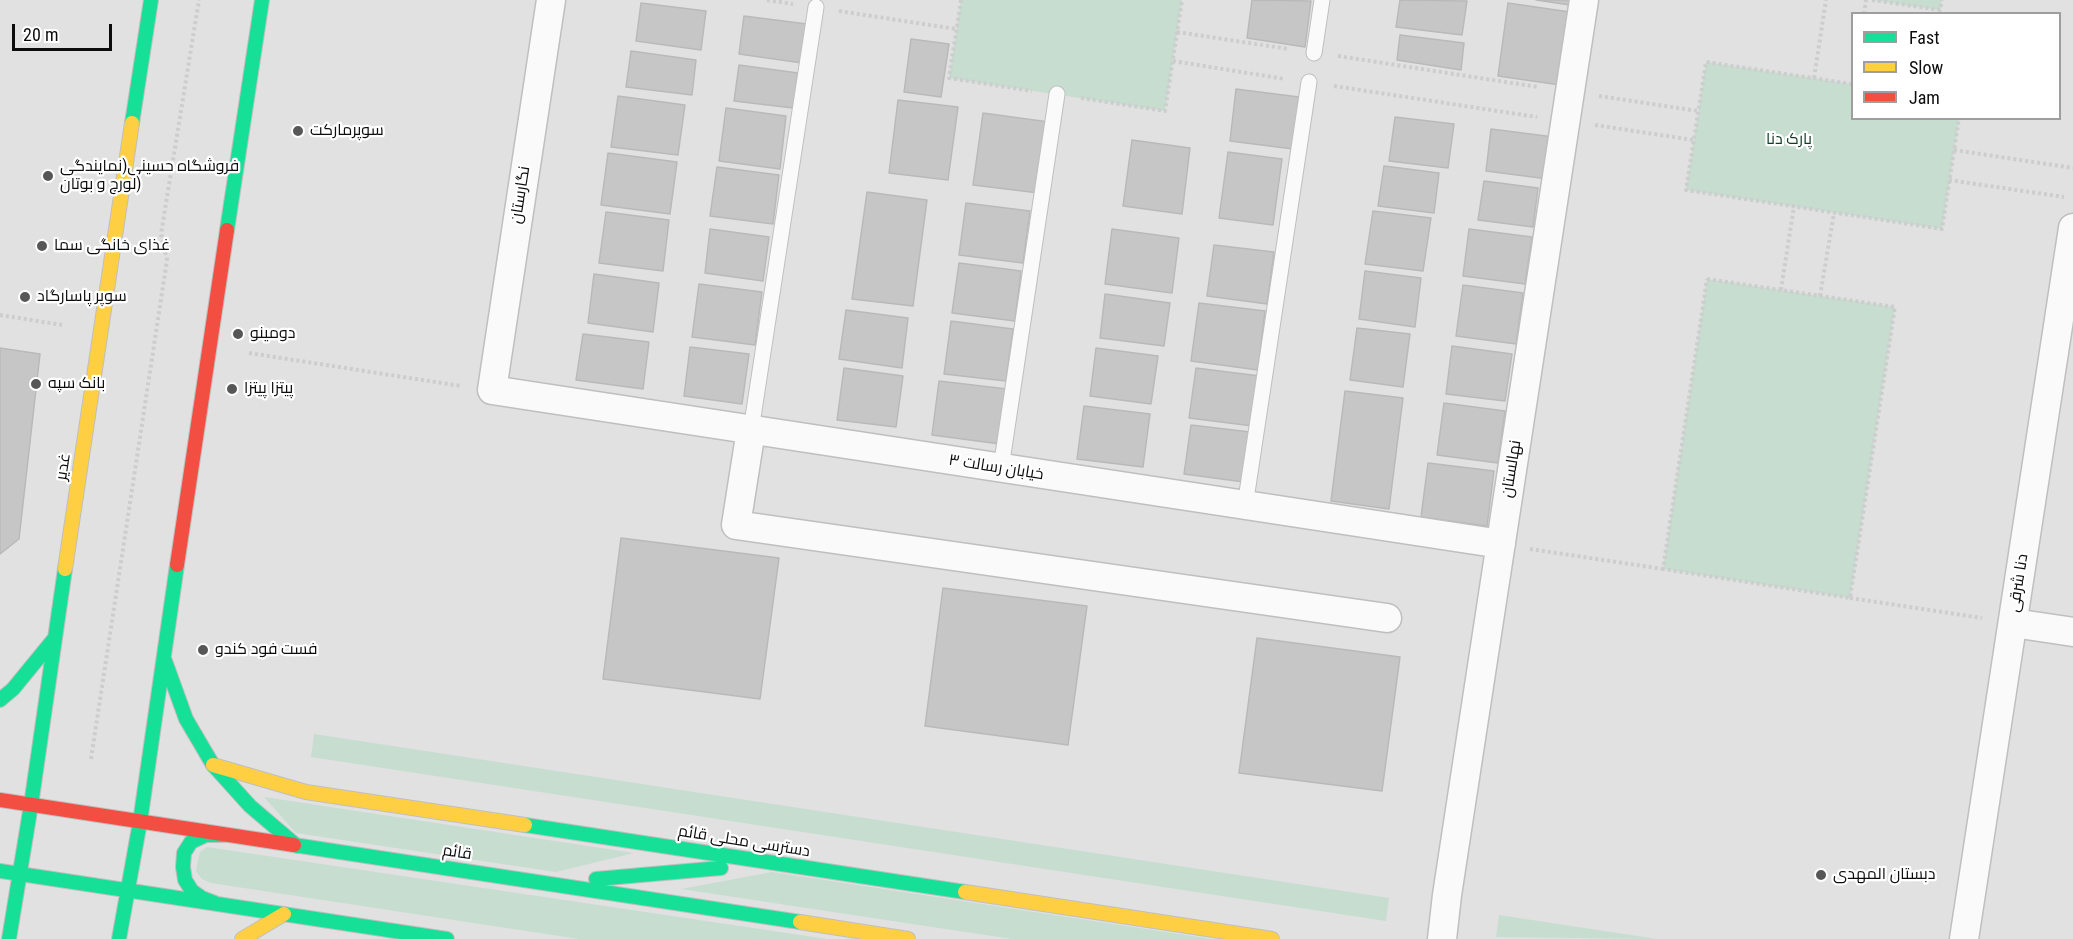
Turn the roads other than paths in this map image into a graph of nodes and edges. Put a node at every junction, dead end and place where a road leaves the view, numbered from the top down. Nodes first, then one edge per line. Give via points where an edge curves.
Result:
1 (151, 0) edge
2 (262, 0) edge
3 (551, 0) edge
4 (1322, 0) edge
5 (1584, 0) edge
6 (816, 7) road end
7 (1314, 52) road end
8 (1310, 82) road end
9 (1057, 94) dead end
10 (2073, 228) edge
11 (492, 390) joint
12 (752, 430) junction
13 (1000, 468) junction
14 (1245, 506) junction
15 (1501, 544) junction
16 (1387, 618) dead end
17 (2013, 622) junction
18 (2073, 632) edge
19 (54, 639) junction
20 (163, 656) junction
21 (0, 700) edge
22 (213, 765) junction
23 (0, 800) edge
24 (31, 805) junction
25 (140, 822) junction
26 (228, 835) junction
27 (297, 846) junction
28 (777, 864) junction
29 (0, 871) edge
30 (18, 873) junction
31 (541, 883) junction
32 (127, 890) junction
33 (216, 904) junction
34 (284, 914) junction
35 (9, 939) edge
36 (119, 939) edge
37 (242, 939) edge
38 (447, 939) edge
39 (908, 939) edge
40 (1272, 939) edge
41 (1442, 939) edge
42 (1964, 939) edge

1 - 19 main road, غدیر
2 - 20 main road
3 - 11 street, نگارستان
4 - 7 lane
5 - 15 street, نهالستان
6 - 12 lane
8 - 14 lane
9 - 13 lane
10 - 17 street, دنا شرقی
11 - 12 street, خیابان رسالت ۳
12 - 13 street, خیابان رسالت ۳
12 - 16 street via 736,525
13 - 14 street, خیابان رسالت ۳
14 - 15 street, خیابان رسالت ۳
15 - 41 street, نهالستان
17 - 18 street
17 - 42 street, دنا شرقی
19 - 21 main road
19 - 24 main road, غدیر
20 - 22 main road via 186,719
20 - 25 main road
22 - 27 main road via 250,806
22 - 28 main road, دسترسی محلی قائم via 306,792
23 - 24 main road, قائم
24 - 25 main road, قائم
24 - 30 main road, غدیر
25 - 26 main road, قائم
25 - 32 main road
26 - 27 main road, قائم
26 - 33 main road via 198,838 184,853 185,880 192,891
27 - 31 main road, قائم
28 - 31 main road
28 - 40 main road, دسترسی محلی قائم
29 - 30 main road
30 - 32 main road
30 - 35 main road, غدیر
31 - 39 main road, قائم
32 - 33 main road
32 - 36 main road
33 - 34 main road
34 - 37 main road
34 - 38 main road

